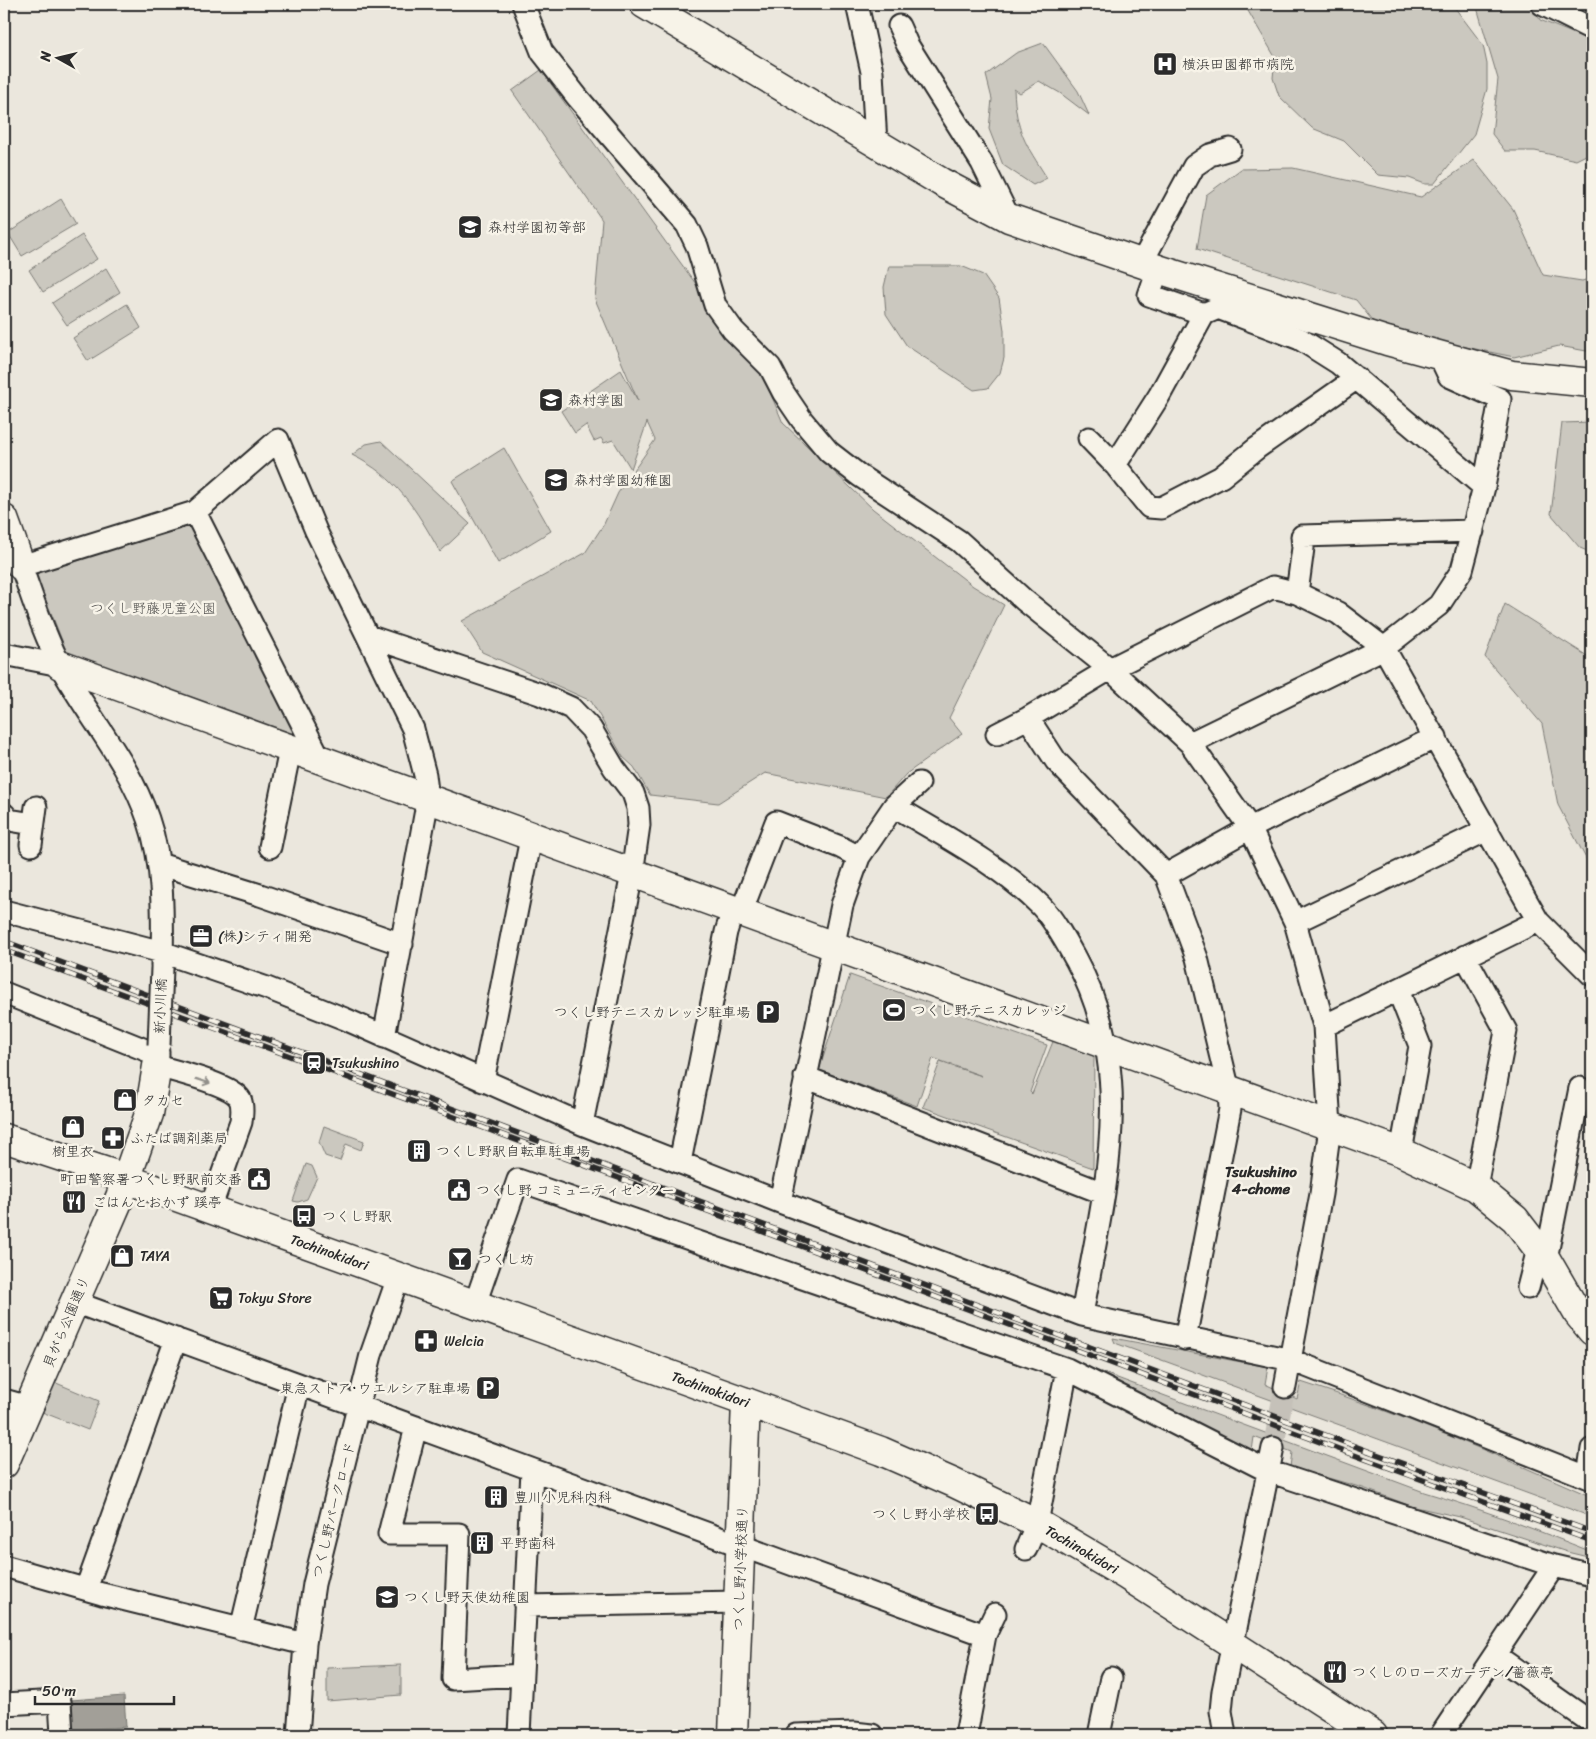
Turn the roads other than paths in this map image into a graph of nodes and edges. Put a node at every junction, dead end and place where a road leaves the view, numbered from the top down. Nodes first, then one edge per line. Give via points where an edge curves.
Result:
1 (522, 4) edge
2 (644, 4) edge
3 (857, 4) edge
4 (1542, 4) edge
5 (674, 12) edge
6 (899, 26) dead end
7 (1592, 29) edge
8 (876, 144) junction
9 (1230, 149) dead end
10 (1009, 218) junction
11 (1150, 265) junction
12 (1204, 314) junction
13 (1438, 354) junction
14 (1357, 378) junction
15 (1592, 383) edge
16 (1089, 438) dead end
17 (1115, 465) junction
18 (1484, 487) junction
19 (195, 512) junction
20 (4, 519) edge
21 (1473, 531) junction
22 (21, 566) junction
23 (1297, 593) junction
24 (368, 636) junction
25 (1384, 648) junction
26 (4, 654) edge
27 (60, 665) junction
28 (1110, 669) junction
29 (1028, 718) junction
30 (997, 734) dead end
31 (1436, 738) junction
32 (1190, 743) junction
33 (290, 750) junction
34 (320, 759) junction
35 (919, 783) dead end
36 (428, 799) junction
37 (894, 806) junction
38 (4, 814) edge
39 (33, 825) dead end
40 (1250, 828) junction
41 (1485, 831) junction
42 (531, 838) junction
43 (270, 847) dead end
44 (859, 857) junction
45 (159, 864) junction
46 (632, 874) junction
47 (1166, 875) junction
48 (733, 910) junction
49 (4, 911) edge
50 (1538, 921) junction
51 (1295, 922) junction
52 (402, 944) junction
53 (833, 945) junction
54 (1465, 956) junction
55 (162, 960) junction
56 (1592, 975) edge
57 (1398, 990) junction
58 (4, 993) edge
59 (1324, 1026) junction
60 (384, 1037) junction
61 (1109, 1048) junction
62 (158, 1055) junction
63 (805, 1077) junction
64 (483, 1081) junction
65 (1580, 1088) dead end
66 (1229, 1091) junction
67 (582, 1124) junction
68 (1330, 1127) junction
69 (4, 1138) edge
70 (1401, 1152) junction
71 (680, 1162) junction
72 (127, 1179) junction
73 (1476, 1187) junction
74 (1103, 1193) junction
75 (780, 1202) junction
76 (210, 1209) junction
77 (1542, 1254) junction
78 (1528, 1288) dead end
79 (394, 1289) dead end
80 (74, 1302) junction
81 (475, 1304) junction
82 (1082, 1315) junction
83 (1592, 1331) edge
84 (1185, 1338) junction
85 (176, 1339) junction
86 (1291, 1360) junction
87 (1067, 1369) junction
88 (299, 1385) junction
89 (1285, 1387) tunnel mouth
90 (746, 1402) junction
91 (16, 1403) edge
92 (364, 1409) junction
93 (416, 1427) junction
94 (1273, 1448) tunnel mouth
95 (1592, 1449) edge
96 (4, 1464) edge
97 (532, 1470) junction
98 (1268, 1471) junction
99 (1590, 1478) edge
100 (1037, 1522) junction
101 (741, 1544) junction
102 (1026, 1549) dead end
103 (4, 1566) edge
104 (1554, 1566) junction
105 (1592, 1575) edge
106 (86, 1589) junction
107 (739, 1602) junction
108 (525, 1606) junction
109 (995, 1614) dead end
110 (240, 1629) junction
111 (985, 1635) junction
112 (305, 1644) junction
113 (1233, 1644) junction
114 (1495, 1655) junction
115 (522, 1675) junction
116 (1111, 1678) dead end
117 (4, 1704) edge
118 (1592, 1723) edge
119 (62, 1735) edge
120 (298, 1735) edge
121 (519, 1735) edge
122 (733, 1735) edge
123 (796, 1735) edge
124 (872, 1735) edge
125 (966, 1735) edge
126 (1099, 1735) edge
127 (1225, 1735) edge
128 (1373, 1735) edge
129 (1441, 1735) edge

1 - 28 street via 542,52 687,225 697,246 714,306 770,367 802,420 829,452 959,541 1024,600
2 - 5 street
3 - 8 street via 872,72
4 - 7 street
5 - 8 street
6 - 10 street via 982,163
8 - 10 street
9 - 11 street via 1194,166
10 - 11 street
11 - 12 street via 1149,295
11 - 13 street via 1387,341
12 - 14 street via 1218,308 1300,339
12 - 17 street via 1159,396
13 - 15 street via 1512,375
13 - 18 street via 1449,376 1500,400
14 - 17 street via 1221,477 1161,508 1149,507
14 - 18 street
16 - 17 street
18 - 21 street
19 - 22 street
19 - 24 street via 278,440 316,531
19 - 34 street
20 - 22 street
21 - 23 street via 1302,536 1304,548
21 - 25 street via 1462,570 1439,605
22 - 27 street, 新小川橋
23 - 25 street via 1338,613
23 - 28 street via 1273,587
24 - 36 street via 414,729
24 - 46 street via 540,694 571,708 591,729 633,793 639,825
25 - 31 street
25 - 32 street
26 - 27 street
27 - 33 street
27 - 45 street, 新小川橋 via 136,789 148,819
28 - 29 street
28 - 32 street
29 - 30 street
29 - 47 street via 1056,761
31 - 40 street
31 - 41 street
32 - 40 street
33 - 34 street
33 - 43 street
34 - 36 street
35 - 37 street
36 - 42 street
36 - 52 street
37 - 44 street
37 - 61 street via 1005,875 1042,908 1092,988
38 - 39 street via 9,820
40 - 47 street
40 - 51 street
41 - 50 street
41 - 51 street
42 - 46 street
42 - 64 street
44 - 48 street via 776,822 745,902
44 - 53 street via 842,905
45 - 52 street
45 - 55 street, 新小川橋
46 - 48 street
46 - 67 street
47 - 66 street via 1196,958
48 - 53 street
48 - 71 street
49 - 55 street
50 - 54 street
50 - 56 street
51 - 59 street
52 - 60 street
53 - 61 street
53 - 63 street
54 - 57 street
54 - 73 street via 1506,1031
55 - 60 street via 267,988
55 - 62 street, 新小川橋, bridge
57 - 59 street
57 - 70 street via 1420,1046
58 - 62 street
59 - 68 street
60 - 64 street
61 - 66 street
61 - 74 street via 1112,1145
62 - 72 street, 貝がら公園通り via 149,1114
62 -> 76 street via 226,1088 240,1099 241,1122
63 - 74 street
63 - 75 street
64 - 67 street
65 - 77 street
66 - 68 street
66 - 84 street via 1230,1109
67 - 71 street
68 - 70 street
68 - 86 street via 1322,1194
69 - 72 street, Tochinokidori
70 - 73 street
71 - 75 street
72 - 76 street, Tochinokidori
72 - 80 street, 貝がら公園通り
73 - 77 street via 1515,1220
74 - 82 street
75 - 82 street
76 - 81 street, Tochinokidori
77 - 78 street
77 - 83 street
79 - 92 street, つくし野パークロード via 371,1355
80 - 85 street
80 - 91 street, 貝がら公園通り
81 - 87 street via 518,1180
81 - 90 street, Tochinokidori
82 - 84 street
84 - 86 street
85 - 88 street
85 - 106 street
86 - 89 street
86 - 99 street
87 - 98 street
87 - 100 street
88 - 92 street
88 - 110 street
90 - 100 street, Tochinokidori via 881,1451
90 - 101 street, つくし野小学校通り
91 - 96 street, 貝がら公園通り
92 - 93 street
92 - 112 street, つくし野パークロード via 314,1584
93 - 97 street
93 - 115 street via 389,1534 459,1534 453,1679
94 - 98 street
95 - 99 street
97 - 101 street
97 - 108 street
98 - 104 street
98 - 113 street
100 - 102 street
100 - 113 street, Tochinokidori
101 - 107 street, つくし野小学校通り
101 - 111 street
103 - 106 street
104 - 105 street
104 - 114 street
106 - 110 street
107 - 108 street
107 - 122 street, つくし野小学校通り
108 - 115 street
109 - 111 street
110 - 112 street
111 - 125 street
112 - 120 street, つくし野パークロード
113 - 127 street via 1221,1711
113 - 128 street, Tochinokidori
114 - 118 street
114 - 129 street
115 - 121 street
116 - 126 street
117 - 119 street via 60,1701
123 - 124 street

